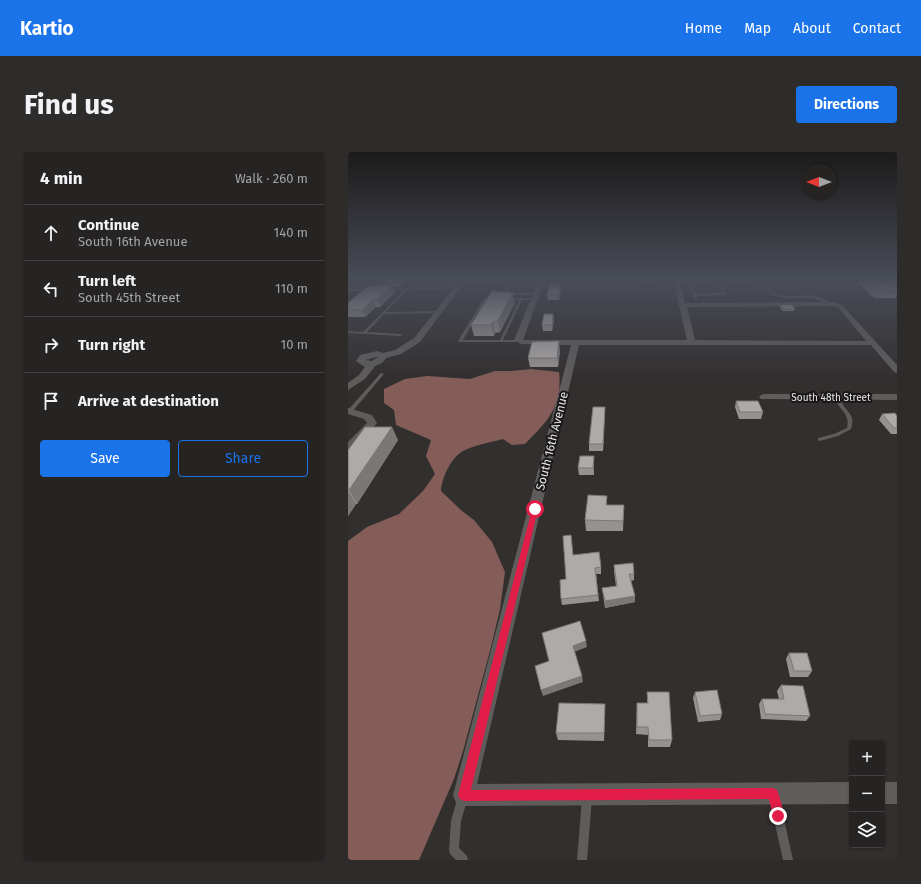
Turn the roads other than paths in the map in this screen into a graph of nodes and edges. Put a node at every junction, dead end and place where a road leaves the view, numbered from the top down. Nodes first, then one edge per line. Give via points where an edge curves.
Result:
1 (432, 312) edge
2 (434, 312) edge
3 (478, 312) edge
4 (515, 312) edge
5 (529, 312) edge
6 (684, 312) edge
7 (845, 312) edge
8 (384, 313) joint
9 (348, 332) edge
10 (364, 332) junction
11 (400, 335) dead end
12 (501, 341) junction
13 (519, 341) junction
14 (576, 342) junction
15 (692, 343) junction
16 (873, 343) junction
17 (383, 356) junction
18 (361, 358) junction
19 (348, 359) edge
20 (371, 364) junction
21 (897, 370) edge
22 (382, 374) dead end
23 (348, 387) edge
24 (764, 397) dead end
25 (837, 397) junction
26 (897, 397) edge
27 (349, 411) edge
28 (820, 439) dead end
29 (348, 449) edge
30 (849, 793) edge
31 (885, 793) edge
32 (897, 793) edge
33 (773, 794) junction
34 (464, 795) junction
35 (587, 795) junction
36 (463, 860) edge
37 (582, 860) edge
38 (788, 860) edge

1 - 8 lane
2 - 17 street via 417,340 398,352
3 - 12 lane via 460,341
4 - 12 lane
5 - 13 street
6 - 15 street
7 - 16 street
8 - 10 lane
9 - 10 lane
10 - 11 lane
12 - 13 lane
13 - 14 street
14 - 15 street
14 - 34 street, South 16th Avenue
15 - 16 street
16 - 21 street
17 - 18 street via 374,354
17 - 20 street via 381,360
18 - 19 street
18 - 20 street via 361,363
20 - 23 street via 361,377
22 - 27 lane
24 - 25 street, South 48th Street
25 - 26 street, South 48th Street
25 - 28 lane via 851,419 849,429 836,436
27 - 29 street via 368,417 372,423
30 - 33 street
31 - 32 street
33 - 35 street
33 - 38 lane
34 - 35 street
34 - 36 lane via 456,821 454,850
35 - 37 lane

